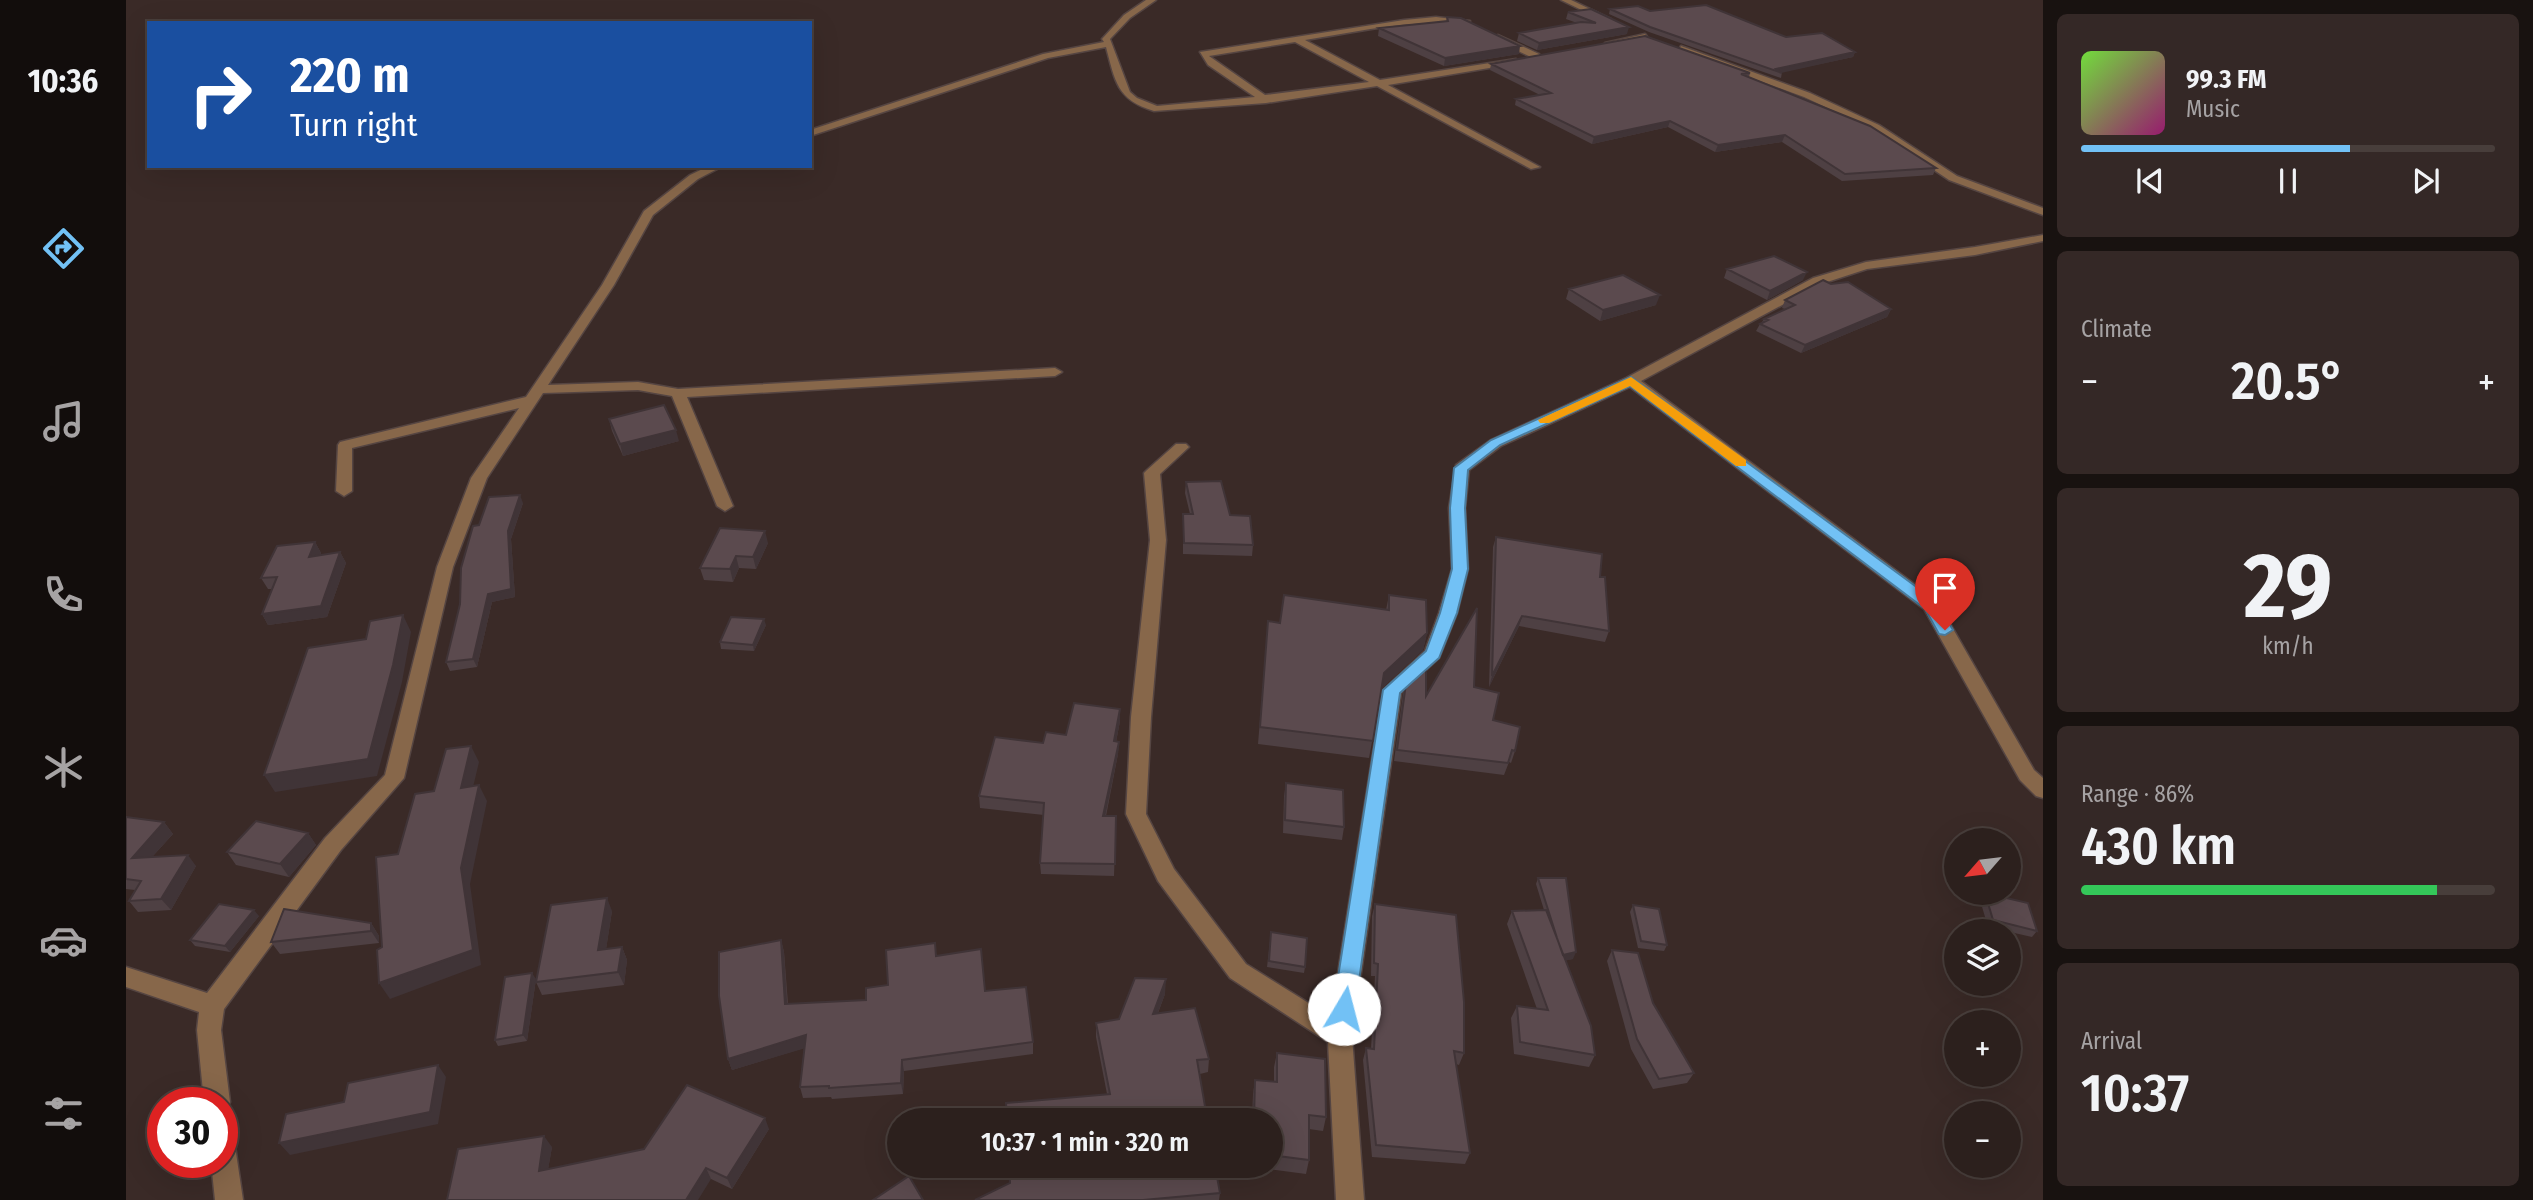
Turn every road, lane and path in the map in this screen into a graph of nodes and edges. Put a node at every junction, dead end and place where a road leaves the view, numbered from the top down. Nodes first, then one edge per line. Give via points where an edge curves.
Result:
1 (1152, 0) edge
2 (1573, 1) edge
3 (1621, 25) edge
4 (1475, 27) edge
5 (1633, 30) edge
6 (1487, 33) edge
7 (1645, 36) junction
8 (1294, 38) junction
9 (1657, 40) edge
10 (1109, 44) junction
11 (1604, 44) edge
12 (1670, 45) edge
13 (1550, 54) edge
14 (1536, 56) junction
15 (1384, 84) junction
16 (1266, 100) junction
17 (812, 132) edge
18 (1535, 167) dead end
19 (714, 168) edge
20 (2043, 212) edge
21 (2043, 238) edge
22 (1055, 372) dead end
23 (1631, 381) junction
24 (678, 393) junction
25 (536, 395) junction
26 (1181, 447) dead end
27 (344, 491) dead end
28 (725, 506) dead end
29 (2043, 790) edge
30 (126, 976) edge
31 (212, 1006) junction
32 (1340, 1036) junction
33 (215, 1087) edge
34 (226, 1178) edge
35 (229, 1200) edge
36 (1350, 1200) edge

1 - 10 street via 1114,29 1106,39
2 - 3 street
4 - 8 street via 1436,19
5 - 7 street
6 - 14 street
7 - 9 street
7 - 11 street
8 - 15 street
8 - 16 street via 1203,54
10 - 16 street via 1126,96 1139,105 1157,109
10 - 17 street via 1046,56
12 - 20 street via 1807,95 1876,127 1953,178
13 - 14 street
14 - 15 street
15 - 16 street
15 - 18 street
19 - 25 street via 694,177 648,213
21 - 23 street via 1866,266 1817,281
22 - 24 street
23 - 29 street via 1931,606 2027,775
23 - 32 street via 1496,443 1461,468 1457,508 1460,569 1448,613 1433,654 1392,690
24 - 25 street via 639,386
24 - 28 street
25 - 27 street via 345,445
25 - 31 street via 479,478 445,567 394,778 333,844
26 - 32 street via 1152,473 1158,540 1136,814 1166,875 1238,971
30 - 31 street
31 - 33 street via 209,1030
32 - 36 street
34 - 35 street

